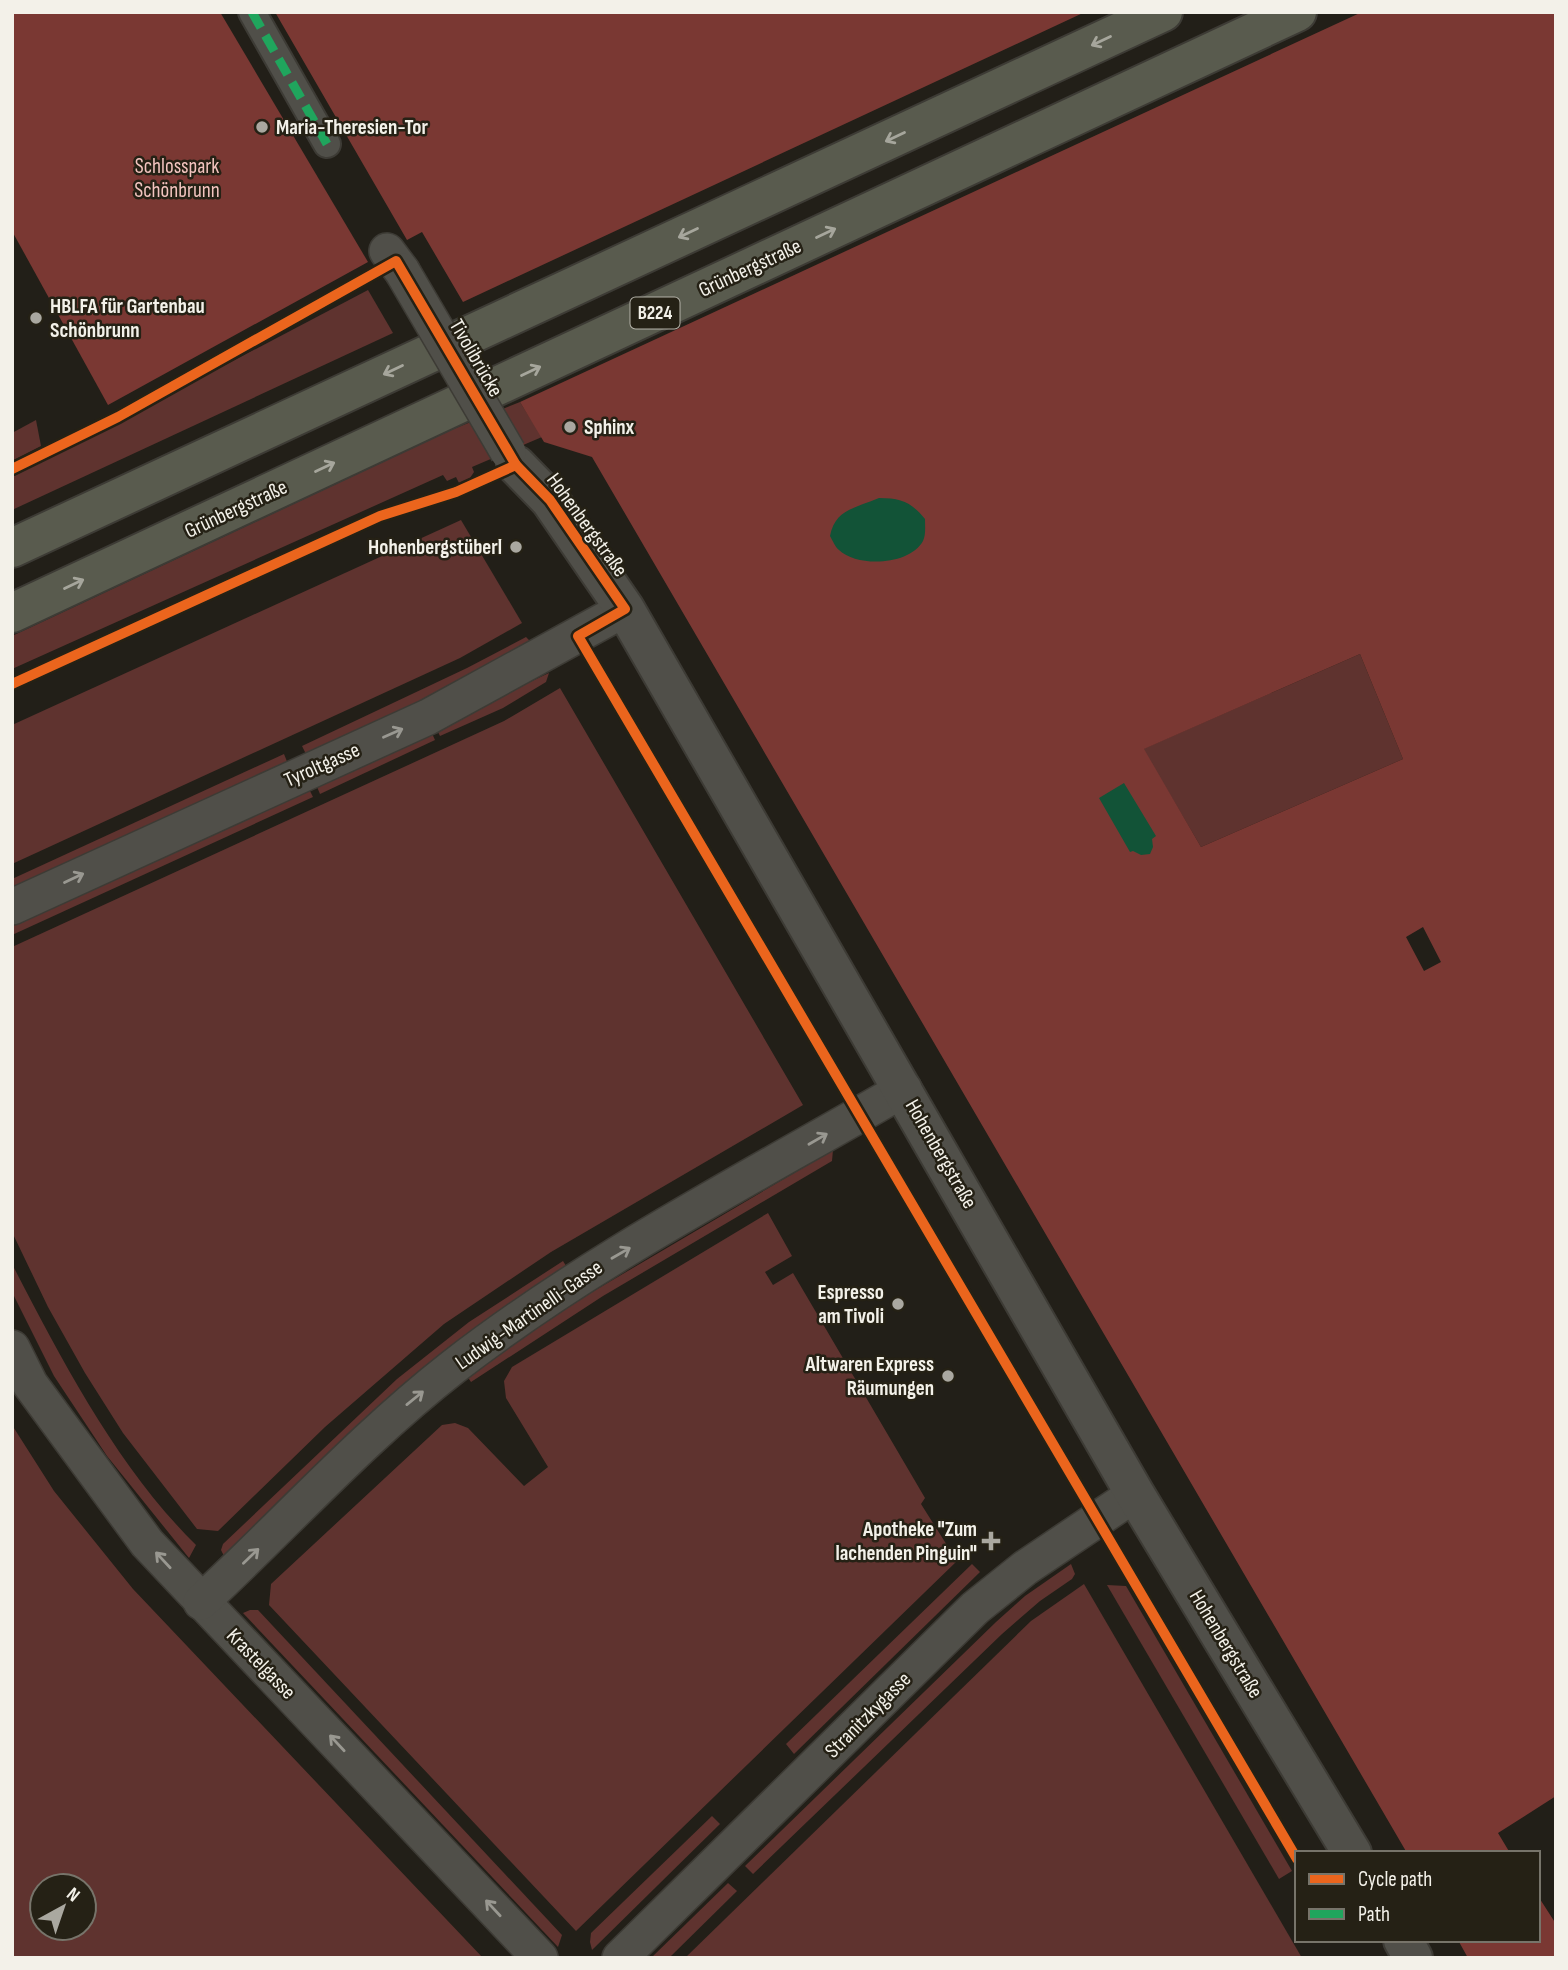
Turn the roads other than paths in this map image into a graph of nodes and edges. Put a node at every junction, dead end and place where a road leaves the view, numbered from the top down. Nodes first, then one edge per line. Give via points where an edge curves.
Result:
1 (252, 12) edge
2 (1163, 12) edge
3 (1297, 12) edge
4 (327, 144) dead end
5 (395, 261) dead end
6 (512, 458) joint
7 (12, 548) edge
8 (625, 609) junction
9 (12, 613) edge
10 (12, 907) edge
11 (904, 1090) junction
12 (12, 1348) edge
13 (1135, 1494) junction
14 (201, 1602) junction
15 (1351, 1851) edge
16 (1405, 1942) edge
17 (540, 1958) edge
18 (620, 1958) edge
19 (1413, 1958) edge

1 - 4 street
2 -> 7 main road
9 -> 3 main road, Grünbergstraße / B224
5 - 6 street, Tivolibrücke, bridge
6 - 8 street, Hohenbergstraße via 550,500
10 -> 8 street, Tyroltgasse via 428,717
8 - 11 street, Hohenbergstraße
11 - 13 street, Hohenbergstraße
14 -> 11 street, Ludwig-Martinelli-Gasse via 396,1414 454,1366 575,1279
14 -> 12 street, Krastelgasse via 147,1543 30,1384
13 - 15 street, Hohenbergstraße
13 - 18 street, Stranitzkygasse via 1025,1568 975,1608
17 -> 14 street, Krastelgasse
16 - 19 street

